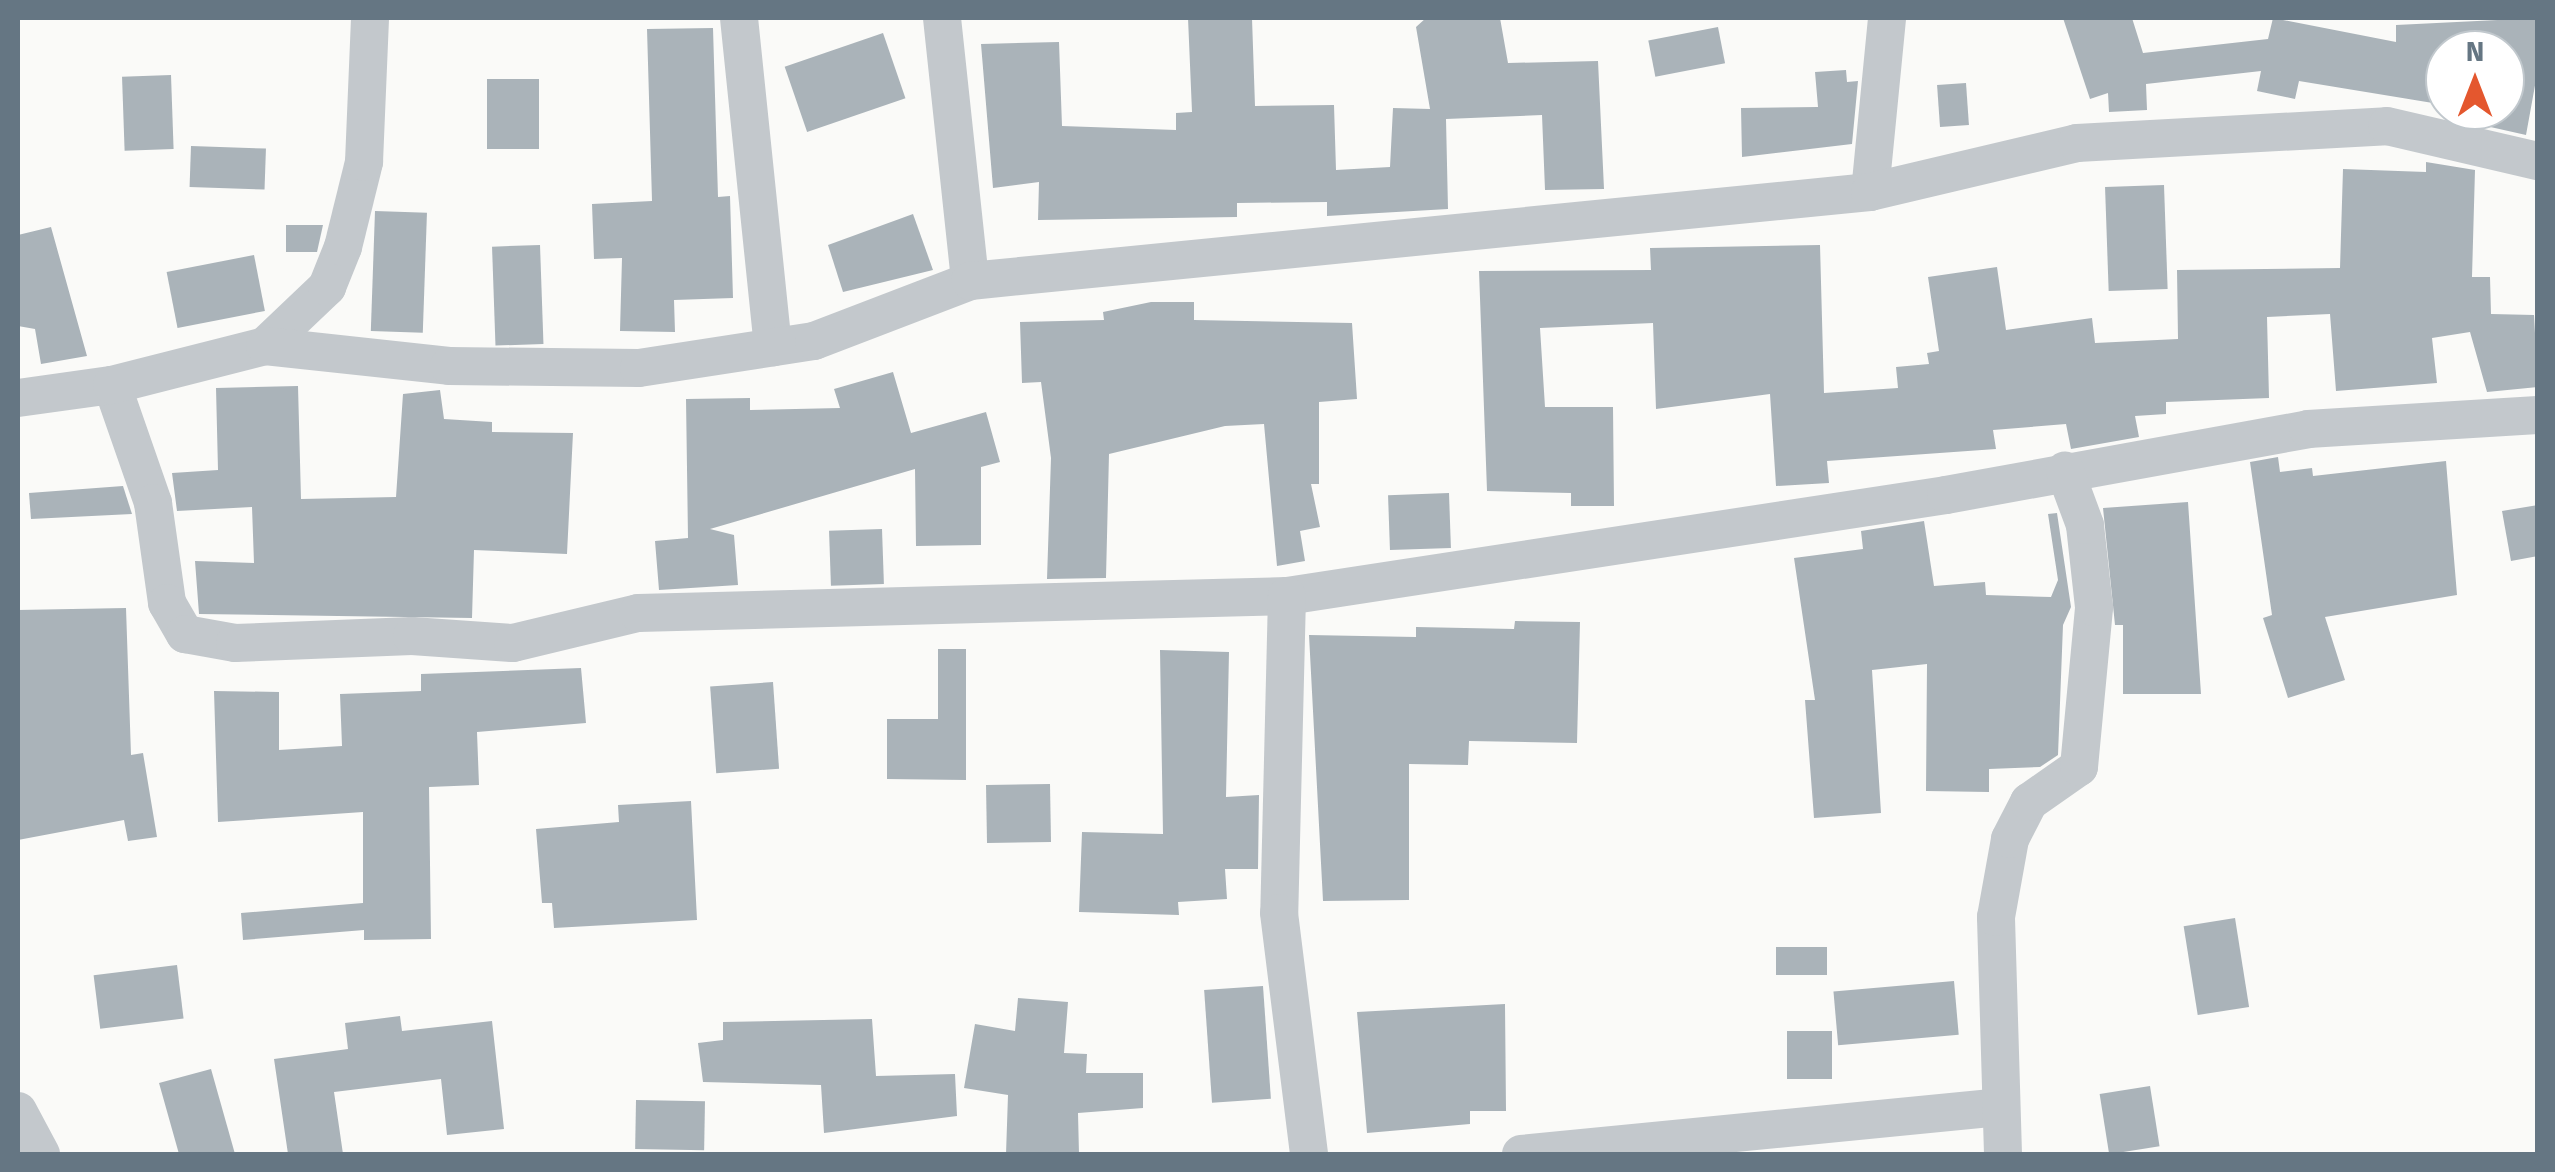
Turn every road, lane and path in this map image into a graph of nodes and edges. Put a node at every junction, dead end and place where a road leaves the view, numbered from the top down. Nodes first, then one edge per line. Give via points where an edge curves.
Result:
1 (370, 18) edge
2 (739, 18) edge
3 (942, 18) edge
4 (1887, 18) edge
5 (2538, 161) edge
6 (1870, 192) junction
7 (970, 281) junction
8 (265, 346) junction
9 (773, 347) junction
10 (112, 386) junction
11 (18, 398) edge
12 (2538, 415) edge
13 (2065, 472) junction
14 (1287, 596) junction
15 (2000, 1107) junction
16 (18, 1110) edge
17 (41, 1154) edge
18 (1309, 1154) edge
19 (1521, 1154) edge
20 (2003, 1154) edge

1 - 8 street via 364,162 342,248 326,287
2 - 9 street
3 - 7 street
4 - 6 street
5 - 6 street via 2386,126 2277,126 2076,142
6 - 7 street
7 - 9 street
8 - 9 street via 449,366 639,368
8 - 10 street
10 - 11 street
10 - 14 street via 153,502 167,603 185,634 513,643 638,614
12 - 13 street via 2308,429
13 - 14 street
13 - 15 street via 2086,525 2094,607 2079,767 2029,802 2010,839 1996,917
14 - 18 street via 1279,914
15 - 19 street
15 - 20 street
16 - 17 street

